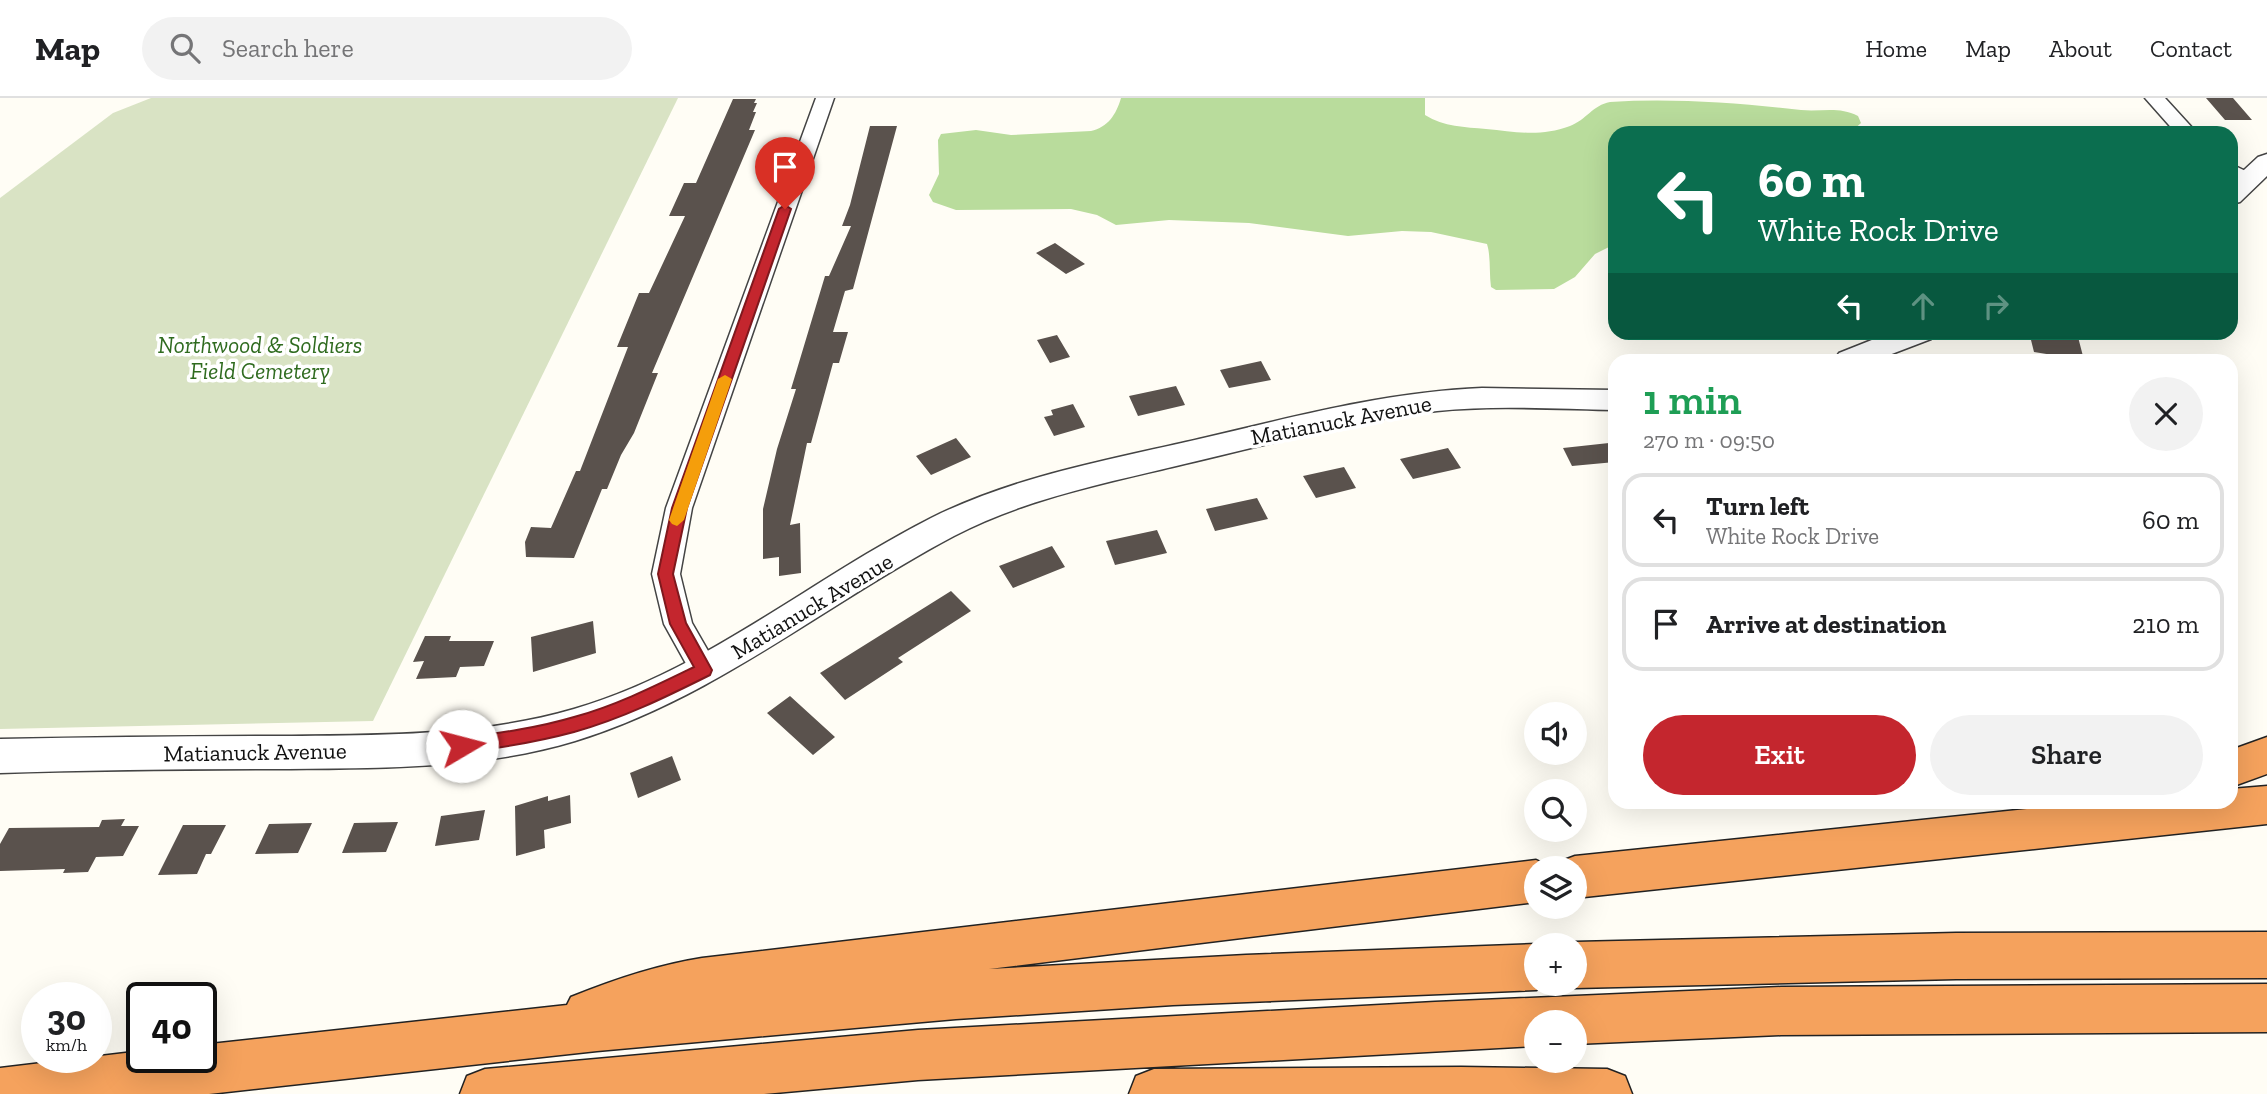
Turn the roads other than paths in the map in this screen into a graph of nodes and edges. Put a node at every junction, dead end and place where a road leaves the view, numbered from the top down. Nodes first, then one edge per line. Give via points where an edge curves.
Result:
1 (825, 98) edge
2 (2154, 98) edge
3 (2180, 126) edge
4 (1900, 340) edge
5 (1864, 354) edge
6 (1608, 400) edge
7 (704, 670) junction
8 (2267, 755) edge
9 (0, 756) edge
10 (2238, 766) edge
11 (2267, 806) edge
12 (2061, 809) edge
13 (2235, 809) edge
14 (2238, 809) edge
15 (1956, 835) junction
16 (1587, 876) edge
17 (1524, 882) edge
18 (2267, 955) edge
19 (1587, 965) edge
20 (1524, 967) edge
21 (2267, 1008) edge
22 (1948, 1009) junction
23 (2267, 1027) edge
24 (544, 1032) junction
25 (0, 1093) edge
26 (485, 1094) edge
27 (1154, 1094) edge
28 (1607, 1094) edge

1 - 7 street via 677,521 666,574 678,624
2 - 3 street
4 - 5 street
6 - 7 street, Matianuck Avenue via 1477,398 1394,407 1033,490 940,528
7 - 9 street, Matianuck Avenue via 645,699 576,724 479,744 383,750
8 - 10 highway
11 - 14 highway
12 - 15 highway via 2014,817
13 - 15 highway
15 - 16 highway
17 - 24 highway via 702,981 633,998
18 - 19 highway via 1944,956
20 - 24 highway via 1051,989
21 - 22 highway
22 - 23 highway via 2082,1022
22 - 26 highway via 1681,1014 1095,1043
24 - 25 highway
27 - 28 highway

